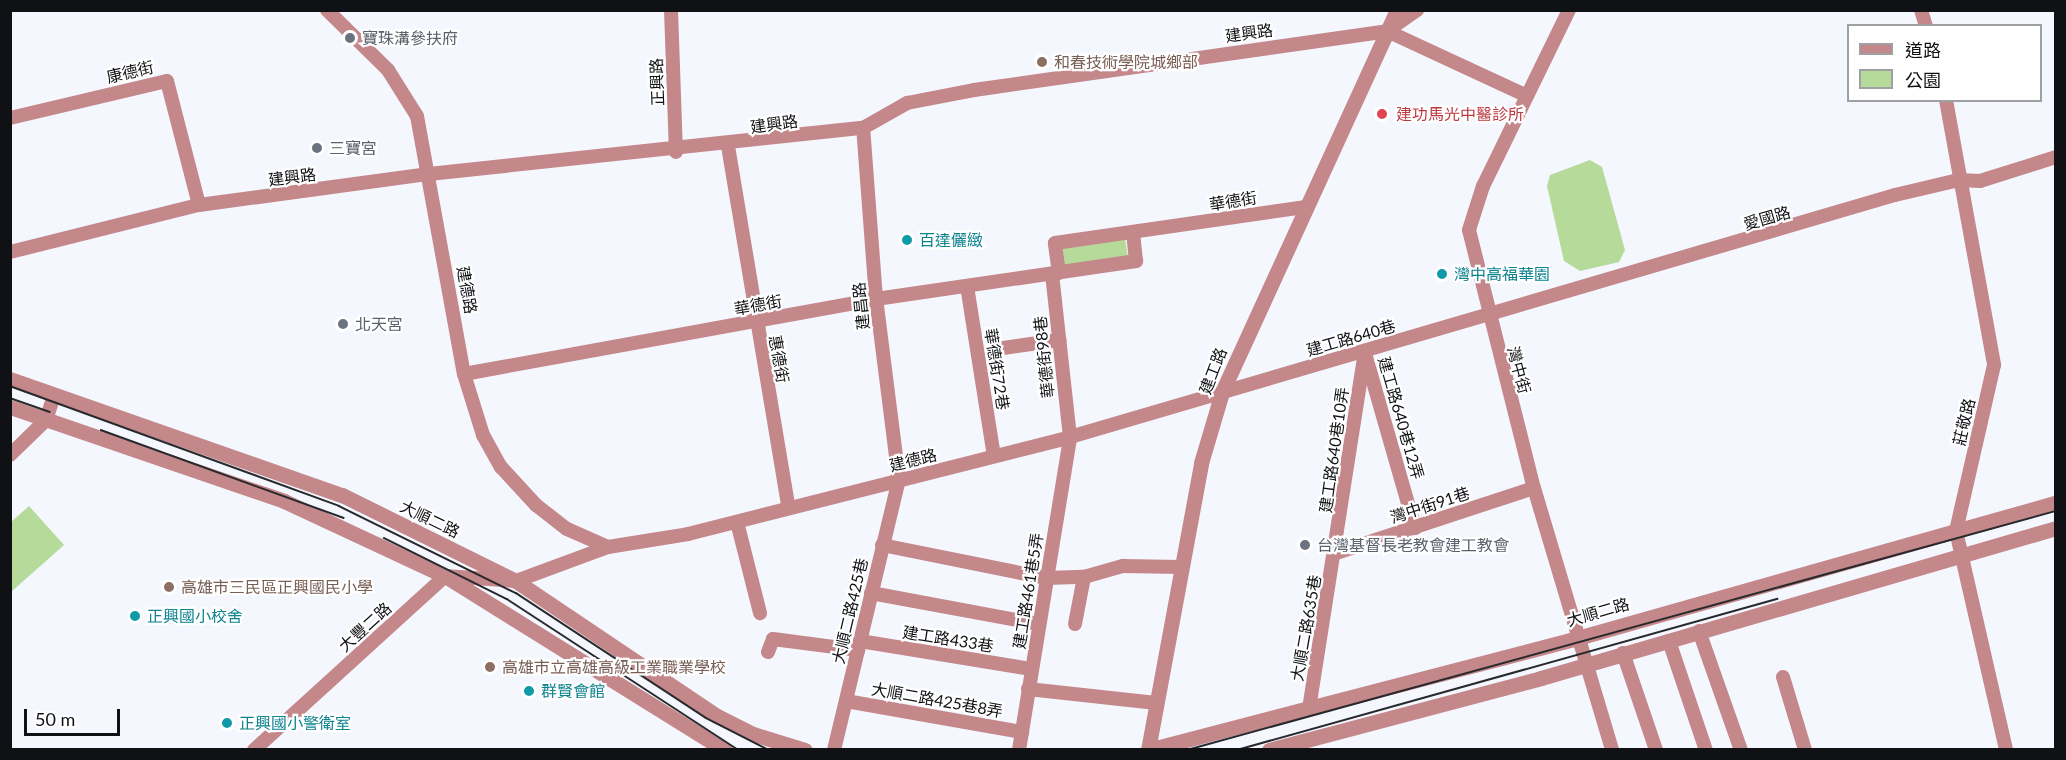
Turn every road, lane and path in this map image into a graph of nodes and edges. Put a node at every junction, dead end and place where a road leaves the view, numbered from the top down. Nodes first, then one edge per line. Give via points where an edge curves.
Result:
1 (327, 10) edge
2 (671, 10) edge
3 (1397, 10) edge
4 (1417, 10) edge
5 (1569, 10) edge
6 (1387, 30) junction
7 (1525, 95) junction
8 (1946, 102) edge
9 (10, 118) edge
10 (863, 128) junction
11 (728, 146) junction
12 (676, 152) junction
13 (2055, 157) edge
14 (429, 174) junction
15 (1959, 180) junction
16 (199, 205) junction
17 (1304, 207) junction
18 (1132, 232) junction
19 (10, 252) edge
20 (1055, 273) junction
21 (967, 286) junction
22 (876, 299) junction
23 (1487, 313) junction
24 (756, 322) junction
25 (1059, 340) junction
26 (1003, 348) dead end
27 (1365, 352) junction
28 (464, 374) junction
29 (10, 379) edge
30 (1222, 392) junction
31 (54, 396) junction
32 (10, 407) edge
33 (46, 420) junction
34 (1070, 437) junction
35 (10, 455) edge
36 (994, 456) junction
37 (899, 480) junction
38 (1534, 488) junction
39 (2055, 503) edge
40 (788, 506) junction
41 (737, 522) junction
42 (1415, 528) junction
43 (2055, 528) edge
44 (1956, 531) junction
45 (882, 545) junction
46 (608, 547) junction
47 (1336, 553) junction
48 (1961, 554) junction
49 (1181, 567) junction
50 (446, 576) junction
51 (1084, 577) junction
52 (1046, 578) junction
53 (516, 581) junction
54 (871, 592) junction
55 (760, 613) dead end
56 (1039, 624) junction
57 (1075, 624) dead end
58 (1698, 631) junction
59 (1581, 637) junction
60 (1669, 641) junction
61 (859, 645) junction
62 (768, 652) dead end
63 (1623, 653) junction
64 (1589, 663) junction
65 (1031, 669) junction
66 (1784, 677) dead end
67 (1028, 689) junction
68 (846, 701) junction
69 (1156, 703) junction
70 (1309, 709) junction
71 (1022, 732) junction
72 (254, 750) edge
73 (725, 750) edge
74 (805, 750) edge
75 (834, 750) edge
76 (1019, 750) edge
77 (1148, 750) edge
78 (1269, 750) edge
79 (1612, 750) edge
80 (1656, 750) edge
81 (1706, 750) edge
82 (1741, 750) edge
83 (1805, 750) edge
84 (2006, 750) edge

1 - 14 street, 建德路 via 388,70 417,116
2 - 12 street, 正興路
3 - 6 street, 建工路
4 - 6 street
5 - 7 street, 灣中街
6 - 7 street
6 - 10 street, 建興路 via 974,90 908,103
6 - 17 street, 建工路
7 - 23 street, 灣中街 via 1469,230
8 - 15 street, 莊敬路
9 - 16 street, 康德街 via 167,81
10 - 11 street, 建興路
10 - 22 street, 建昌路
11 - 12 street, 建興路
11 - 24 street, 惠德街
12 - 14 street, 建興路
13 - 15 street, 愛國路 via 1980,181
14 - 16 street, 建興路
14 - 28 street, 建德路
15 - 23 street, 愛國路
15 - 44 street, 莊敬路 via 1994,365
16 - 19 street, 建興路
17 - 18 street, 華德街
17 - 30 street, 建工路
18 - 20 street, 華德街 via 1055,243
18 - 20 street, 華德街 via 1136,261
20 - 21 street, 華德街
20 - 25 street, 華德街98巷
21 - 22 street, 華德街
21 - 36 street, 華德街72巷
22 - 24 street, 華德街
22 - 37 street, 建昌路
23 - 27 street, 建工路640巷
23 - 38 street, 灣中街
24 - 28 street, 華德街
24 - 40 street, 惠德街
25 - 26 street
25 - 34 street, 華德街98巷
27 - 30 street, 建工路640巷
27 - 42 street, 建工路640巷12弄
27 - 47 street, 建工路640巷10弄
28 - 46 street, 建德路 via 483,435 501,467 536,505 567,529
29 - 31 street, 大順二路
30 - 34 street, 建德路
30 - 49 street, 建工路
31 - 33 street
31 - 53 street, 大順二路 via 342,495
32 - 33 street
33 - 35 street
33 - 50 street via 284,501
34 - 36 street, 建德路
34 - 52 street, 建工路461巷5弄
36 - 37 street, 建德路
37 - 40 street, 建德路
37 - 45 street, 大順二路425巷
38 - 42 street, 灣中街91巷
38 - 59 street, 灣中街
39 - 44 street, 大順二路
40 - 41 street, 建德路
41 - 46 street, 建德路
41 - 55 street
42 - 47 street, 灣中街91巷
43 - 48 street
44 - 48 street, 莊敬路
44 - 59 street, 大順二路
45 - 52 street
45 - 54 street, 大順二路425巷
46 - 53 street, 建德路
47 - 70 street, 大順二路635巷
48 - 58 street
48 - 84 street, 莊敬路
49 - 51 street via 1123,566
49 - 69 street, 建工路
50 - 53 street
50 - 72 street, 大豐二路
50 - 73 street
51 - 52 street
51 - 57 street
52 - 56 street, 建工路461巷5弄
53 - 74 street, 大順二路 via 717,716 753,735
54 - 56 street
54 - 61 street, 大順二路425巷
56 - 65 street, 建工路461巷5弄
58 - 60 street
58 - 82 street
59 - 64 street, 灣中街
59 - 70 street, 大順二路
60 - 63 street
60 - 81 street
61 - 62 street, 建工路433巷 via 773,639
61 - 65 street, 建工路433巷
61 - 68 street, 大順二路425巷
63 - 64 street
63 - 80 street
64 - 78 street
64 - 79 street, 灣中街
65 - 67 street, 建工路461巷5弄
66 - 83 street
67 - 69 street
67 - 71 street, 建工路461巷5弄
68 - 71 street, 大順二路425巷8弄
68 - 75 street, 大順二路425巷
69 - 77 street, 建工路
70 - 77 street, 大順二路
71 - 76 street, 建工路461巷5弄

